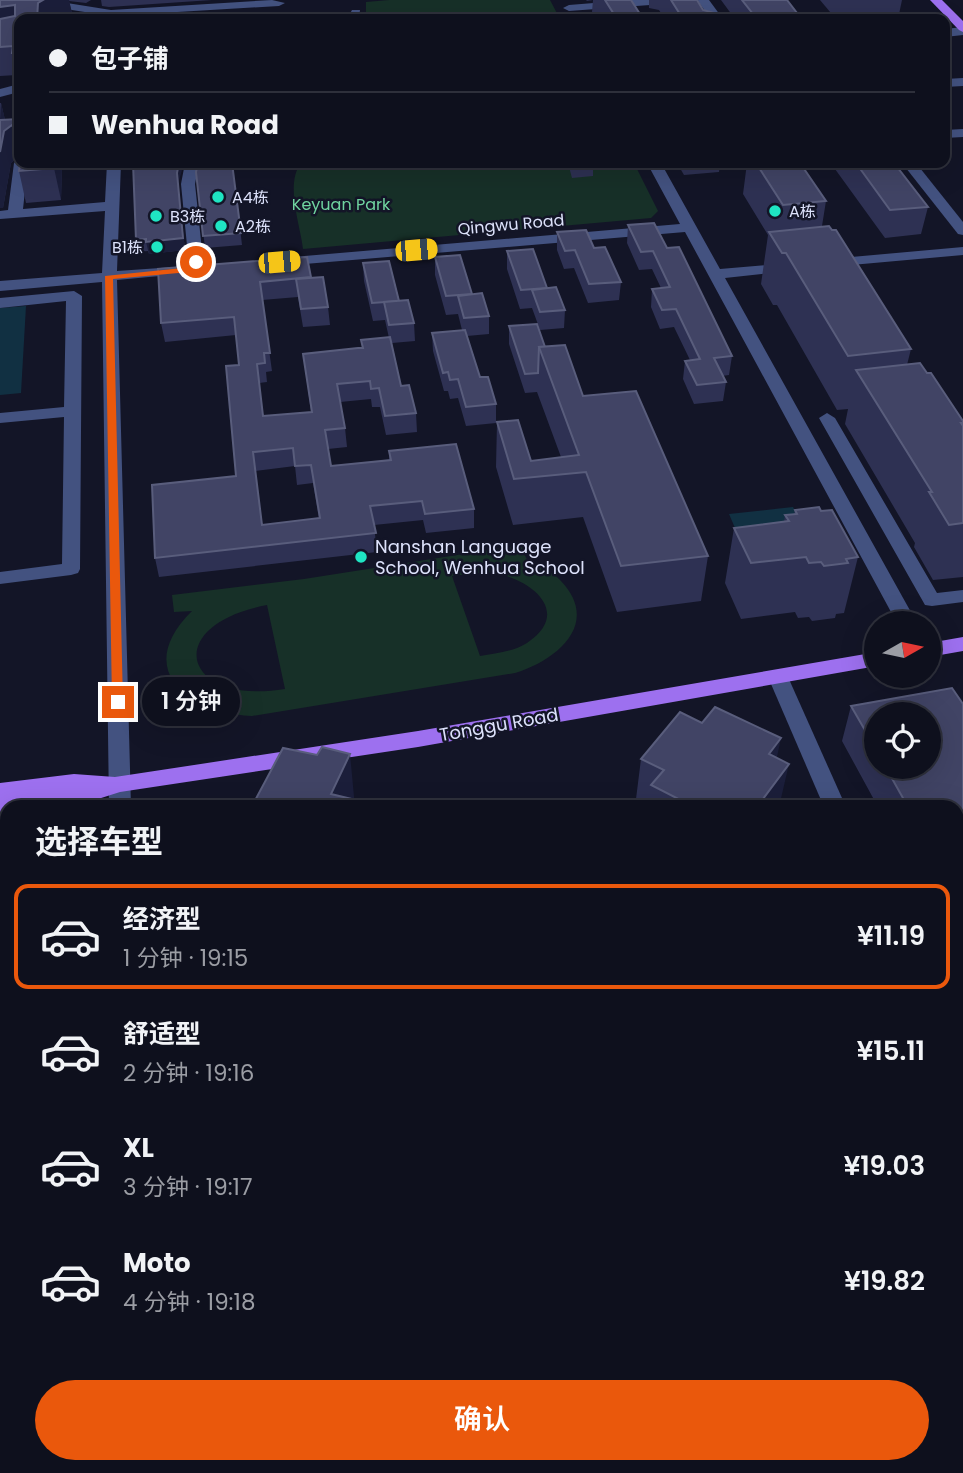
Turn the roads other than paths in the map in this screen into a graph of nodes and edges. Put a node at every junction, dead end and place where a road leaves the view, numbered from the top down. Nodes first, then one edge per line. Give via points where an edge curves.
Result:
1 (26, 0) edge
2 (677, 0) edge
3 (936, 0) edge
4 (278, 1) edge
5 (84, 5) edge
6 (570, 9) edge
7 (146, 14) edge
8 (180, 14) edge
9 (949, 14) edge
10 (950, 15) edge
11 (963, 29) edge
12 (20, 168) edge
13 (114, 168) edge
14 (191, 168) edge
15 (657, 168) edge
16 (914, 168) edge
17 (110, 206) junction
18 (7, 214) edge
19 (690, 227) junction
20 (963, 231) edge
21 (963, 251) edge
22 (265, 263) edge
23 (716, 274) junction
24 (109, 276) junction
25 (0, 286) edge
26 (0, 303) edge
27 (73, 411) junction
28 (852, 415) dead end
29 (0, 418) edge
30 (827, 418) junction
31 (797, 422) junction
32 (0, 578) edge
33 (963, 596) edge
34 (900, 611) edge
35 (963, 644) edge
36 (942, 648) edge
37 (864, 661) edge
38 (778, 677) junction
39 (120, 784) junction
40 (0, 791) edge
41 (53, 800) edge
42 (120, 800) edge
43 (133, 800) edge
44 (832, 800) edge

1 - 5 street
2 - 6 street
3 - 9 main road
4 - 8 street
5 - 7 street
10 - 11 main road
12 - 18 street
13 - 17 street
14 - 24 street via 188,184 204,268
15 - 19 street
16 - 20 street via 948,202
17 - 18 street
17 - 24 street
19 - 22 street, Qingwu Road
19 - 23 street
21 - 23 street
23 - 31 street
24 - 25 street
24 - 39 street
26 - 27 street via 74,296
27 - 29 street
27 - 32 street via 71,569
28 - 30 street
30 - 31 street
30 - 33 street via 932,600
31 - 34 street
35 - 36 main road
37 - 38 main road, Tonggu Road
38 - 39 main road, Tonggu Road
38 - 44 street
39 - 40 main road, Tonggu Road via 74,782
39 - 41 main road, Tonggu Road
39 - 42 street
39 - 43 street

